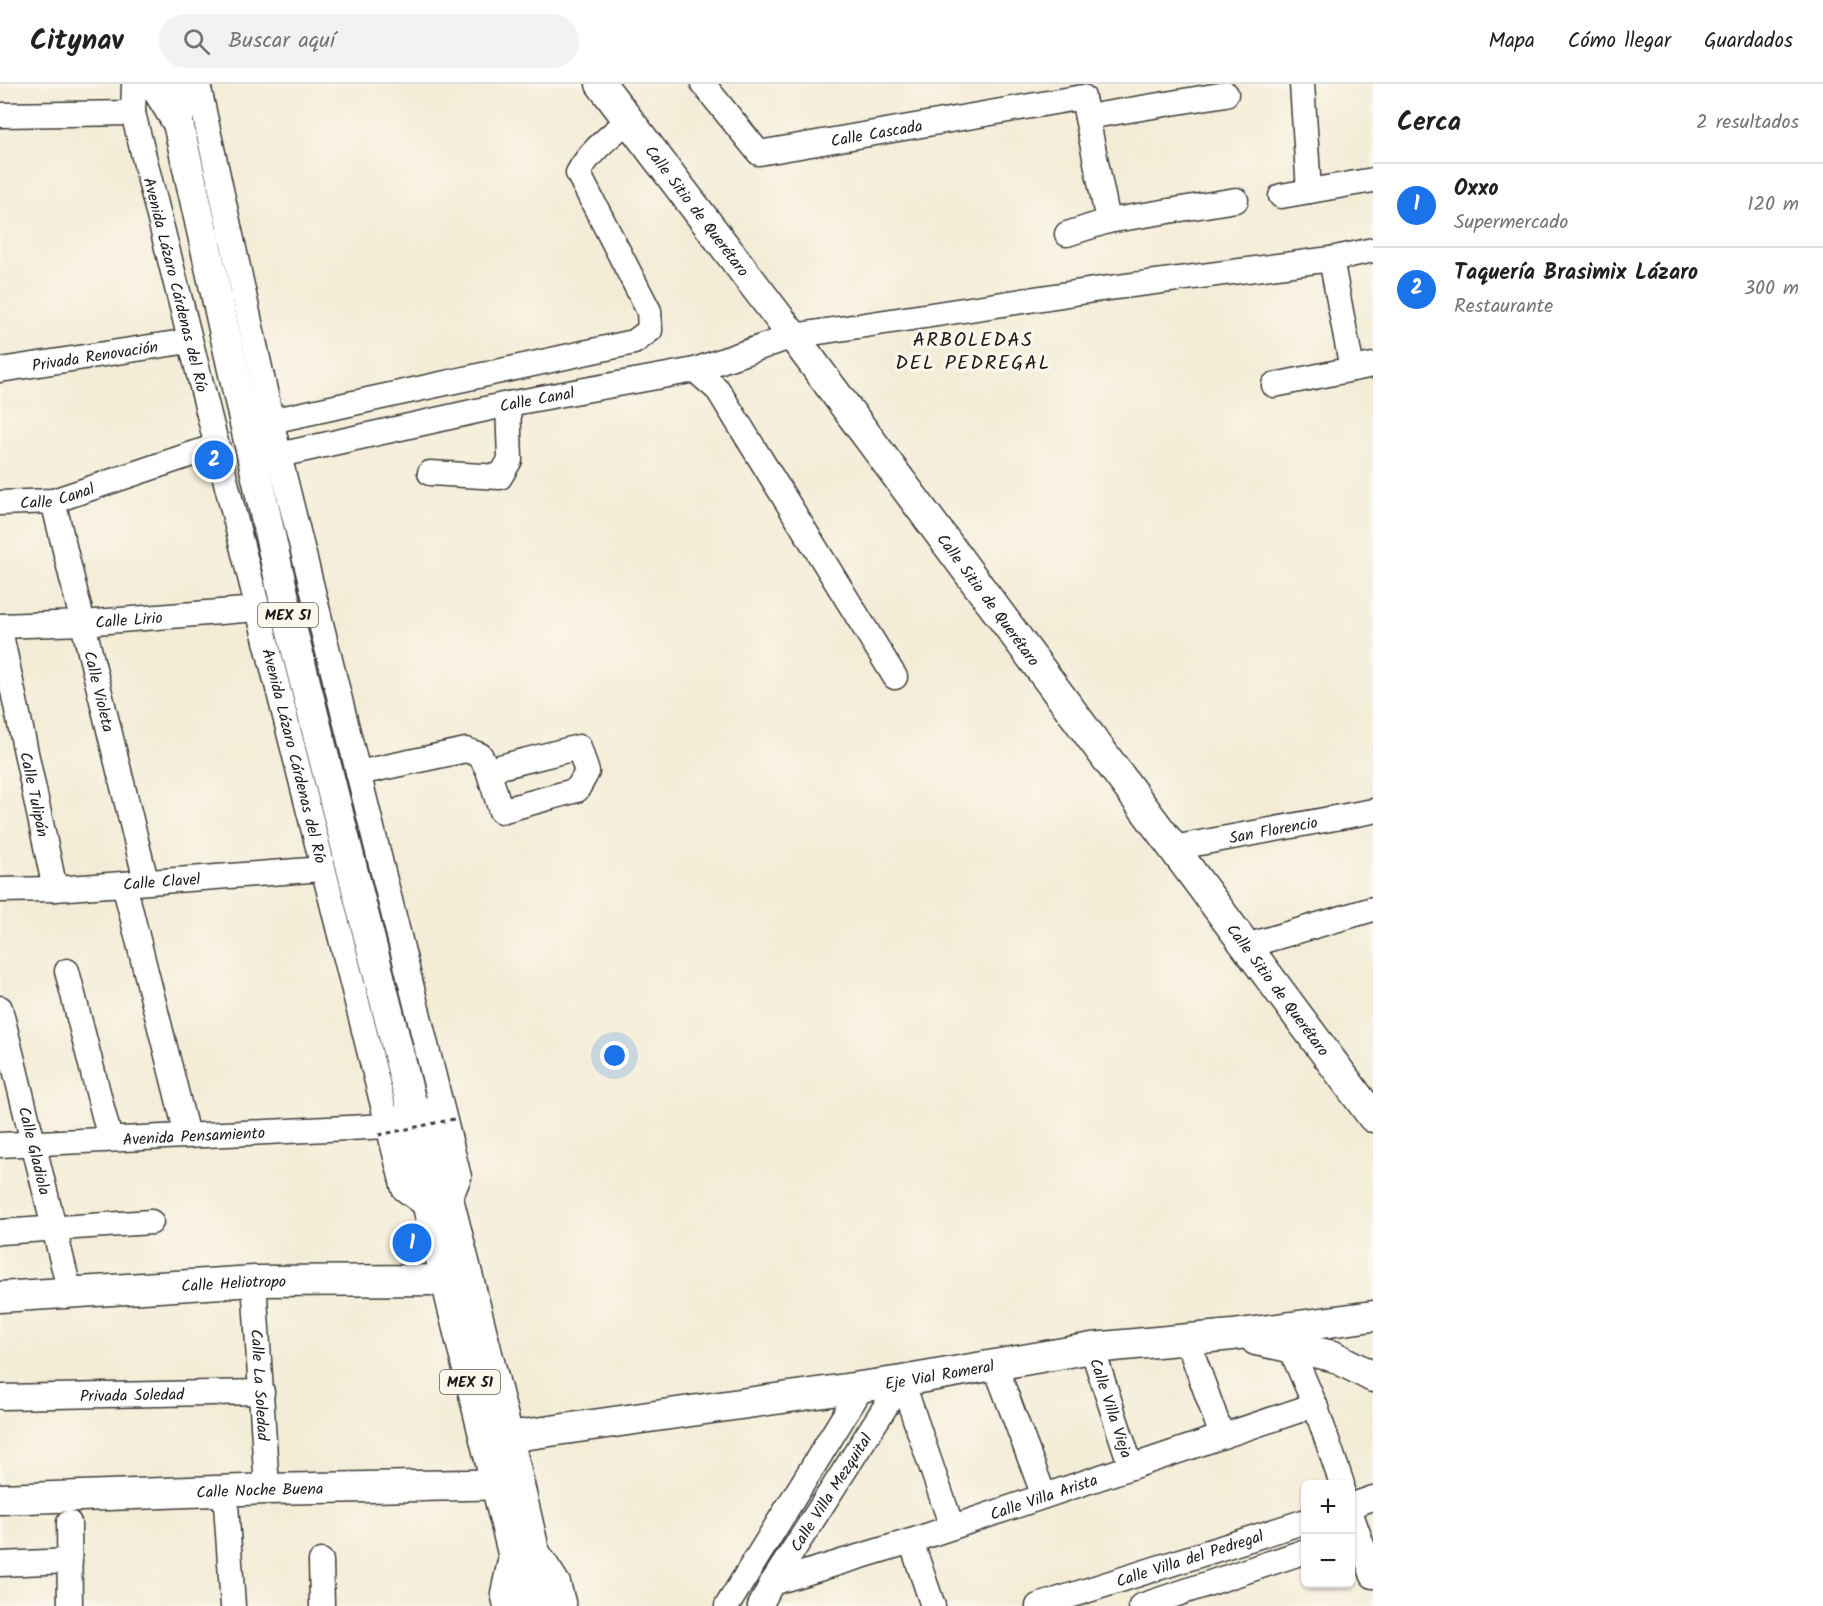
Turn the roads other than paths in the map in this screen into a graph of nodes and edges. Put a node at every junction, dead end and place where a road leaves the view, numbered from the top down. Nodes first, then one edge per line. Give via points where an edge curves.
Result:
1 (135, 84) edge
2 (154, 84) edge
3 (178, 84) edge
4 (198, 84) edge
5 (601, 84) edge
6 (703, 84) edge
7 (1302, 84) edge
8 (1192, 92) edge
9 (1226, 94) dead end
10 (1084, 99) edge
11 (133, 113) junction
12 (0, 115) edge
13 (628, 120) junction
14 (178, 123) junction
15 (1373, 180) edge
16 (1309, 191) junction
17 (1281, 196) dead end
18 (1236, 200) dead end
19 (1108, 221) junction
20 (1067, 234) dead end
21 (1373, 250) edge
22 (1331, 259) junction
23 (793, 336) junction
24 (189, 341) junction
25 (1362, 367) edge
26 (0, 370) edge
27 (695, 370) junction
28 (1274, 385) dead end
29 (508, 404) junction
30 (271, 421) junction
31 (216, 446) junction
32 (279, 455) junction
33 (430, 473) dead end
34 (53, 501) junction
35 (0, 503) edge
36 (257, 609) junction
37 (83, 623) junction
38 (0, 628) edge
39 (895, 677) dead end
40 (488, 770) dead end
41 (358, 773) junction
42 (1373, 811) edge
43 (1173, 848) junction
44 (323, 869) junction
45 (135, 883) junction
46 (55, 889) junction
47 (0, 890) edge
48 (1373, 909) edge
49 (1246, 946) junction
50 (67, 971) dead end
51 (0, 1008) edge
52 (1373, 1117) edge
53 (383, 1131) junction
54 (186, 1135) junction
55 (110, 1139) junction
56 (33, 1144) junction
57 (0, 1145) edge
58 (438, 1204) junction
59 (151, 1222) dead end
60 (54, 1229) junction
61 (0, 1232) edge
62 (456, 1278) junction
63 (254, 1281) junction
64 (70, 1293) junction
65 (0, 1297) edge
66 (1373, 1316) edge
67 (1297, 1336) junction
68 (1187, 1339) junction
69 (1092, 1348) junction
70 (995, 1365) junction
71 (1373, 1377) edge
72 (902, 1381) junction
73 (862, 1387) junction
74 (262, 1392) junction
75 (3, 1397) dead end
76 (1315, 1405) junction
77 (1222, 1436) junction
78 (508, 1437) junction
79 (1131, 1467) junction
80 (1339, 1480) edge
81 (507, 1484) junction
82 (267, 1489) junction
83 (225, 1490) junction
84 (1044, 1496) junction
85 (1373, 1498) edge
86 (0, 1499) edge
87 (1355, 1504) edge
88 (1301, 1522) edge
89 (69, 1523) dead end
90 (952, 1527) junction
91 (1358, 1527) edge
92 (911, 1541) junction
93 (523, 1547) junction
94 (1301, 1552) edge
95 (70, 1561) junction
96 (321, 1561) dead end
97 (0, 1564) edge
98 (1373, 1576) edge
99 (772, 1583) junction
100 (70, 1606) edge
101 (233, 1606) edge
102 (322, 1606) edge
103 (506, 1606) edge
104 (526, 1606) edge
105 (546, 1606) edge
106 (564, 1606) edge
107 (727, 1606) edge
108 (760, 1606) edge
109 (933, 1606) edge
110 (1038, 1606) edge
111 (1141, 1606) edge

1 - 11 street, Avenida Lázaro Cárdenas del Río
2 - 14 main road, Avenida Lázaro Cárdenas del Río / MEX 51
3 - 14 main road, Avenida Lázaro Cárdenas del Río / MEX 51
4 - 30 street
5 - 13 main road, Calle Sitio de Querétaro
6 - 10 street, Calle Cascada via 759,153
7 - 16 street
8 - 9 street
8 - 10 street
10 - 19 street
11 - 12 street
11 - 24 street, Avenida Lázaro Cárdenas del Río
13 - 23 main road, Calle Sitio de Querétaro
13 - 30 street via 582,164 578,173 649,311 650,330 634,342
14 - 58 main road, Avenida Lázaro Cárdenas del Río / MEX 51 via 286,607 411,1103 429,1123
15 - 16 street
16 - 17 street
18 - 19 street
19 - 20 street
21 - 22 street, Calle Canal
22 - 23 street, Calle Canal
22 - 25 street
23 - 27 street, Calle Canal
23 - 43 main road, Calle Sitio de Querétaro
24 - 26 street, Privada Renovación
24 - 31 street, Avenida Lázaro Cárdenas del Río
25 - 28 street
27 - 29 street, Calle Canal
27 - 39 street via 718,390
29 - 32 street, Calle Canal
29 - 33 street via 510,460 500,477
30 - 32 street
31 - 34 street, Calle Canal
31 - 36 street, Avenida Lázaro Cárdenas del Río
32 - 41 street
34 - 35 street, Calle Canal
34 - 37 street, Calle Violeta
36 - 37 street, Calle Lirio
36 - 44 street, Avenida Lázaro Cárdenas del Río
37 - 38 street, Calle Lirio
37 - 45 street, Calle Violeta
38 - 46 street, Calle Tulipán
40 - 41 street via 480,755 466,750
41 - 58 street via 459,1177
42 - 43 street, San Florencio
43 - 49 main road, Calle Sitio de Querétaro
44 - 45 street, Calle Clavel
44 - 53 street, Avenida Lázaro Cárdenas del Río
45 - 46 street, Calle Clavel
45 - 54 street, Calle Violeta
46 - 47 street, Calle Clavel
48 - 49 street
49 - 52 main road, Calle Sitio de Querétaro
50 - 55 street
51 - 56 street, Calle Gladiola
53 - 54 street, Avenida Pensamiento
53 - 58 street, Avenida Lázaro Cárdenas del Río via 404,1189
54 - 55 street, Avenida Pensamiento
55 - 56 street, Avenida Pensamiento
56 - 57 street, Avenida Pensamiento
56 - 60 street, Calle Gladiola
58 - 62 main road, Avenida Lázaro Cárdenas del Río / MEX 51
59 - 60 street
60 - 61 street
60 - 64 street, Calle Gladiola
62 - 63 main road, Calle Heliotropo
62 - 78 main road, Avenida Lázaro Cárdenas del Río / MEX 51
62 - 81 main road, Avenida Lázaro Cárdenas del Río / MEX 51
63 - 64 main road, Calle Heliotropo
63 - 74 street, Calle La Soledad
64 - 65 main road, Calle Heliotropo
66 - 67 main road
67 - 68 main road, Eje Vial Romeral
67 - 71 main road, Eje Vial Romeral
67 - 76 street
68 - 69 main road, Eje Vial Romeral
68 - 77 street
69 - 70 main road, Eje Vial Romeral
69 - 79 street, Calle Villa Vieja
70 - 72 main road, Eje Vial Romeral
70 - 84 street
72 - 73 main road, Eje Vial Romeral
72 - 90 street
72 - 99 street, Calle Villa Mezquital
73 - 78 main road, Eje Vial Romeral
73 - 107 street, Calle Villa Mezquital
74 - 75 street, Privada Soledad
74 - 82 street, Calle La Soledad
76 - 77 street, Calle Villa Arista
76 - 80 street
77 - 79 street, Calle Villa Arista
78 - 81 main road, Avenida Lázaro Cárdenas del Río / MEX 51
79 - 84 street, Calle Villa Arista
81 - 82 main road, Calle Noche Buena
81 - 93 main road, Avenida Lázaro Cárdenas del Río / MEX 51
82 - 83 main road, Calle Noche Buena
83 - 86 main road, Calle Noche Buena
83 - 101 street
84 - 90 street, Calle Villa Arista
85 - 87 street
88 - 110 street, Calle Villa del Pedregal
89 - 95 street
90 - 92 street, Calle Villa Arista
91 - 98 street
92 - 99 street, Calle Villa Arista
92 - 109 street
93 - 103 street, Avenida Lázaro Cárdenas del Río via 503,1593
93 - 104 main road, Avenida Lázaro Cárdenas del Río / MEX 51
93 - 105 main road, Avenida Lázaro Cárdenas del Río / MEX 51
93 - 106 street, Avenida Lázaro Cárdenas del Río via 558,1583
94 - 111 street, Calle Villa del Pedregal
95 - 97 street
95 - 100 street
96 - 102 street
99 - 108 street, Calle Villa Mezquital

